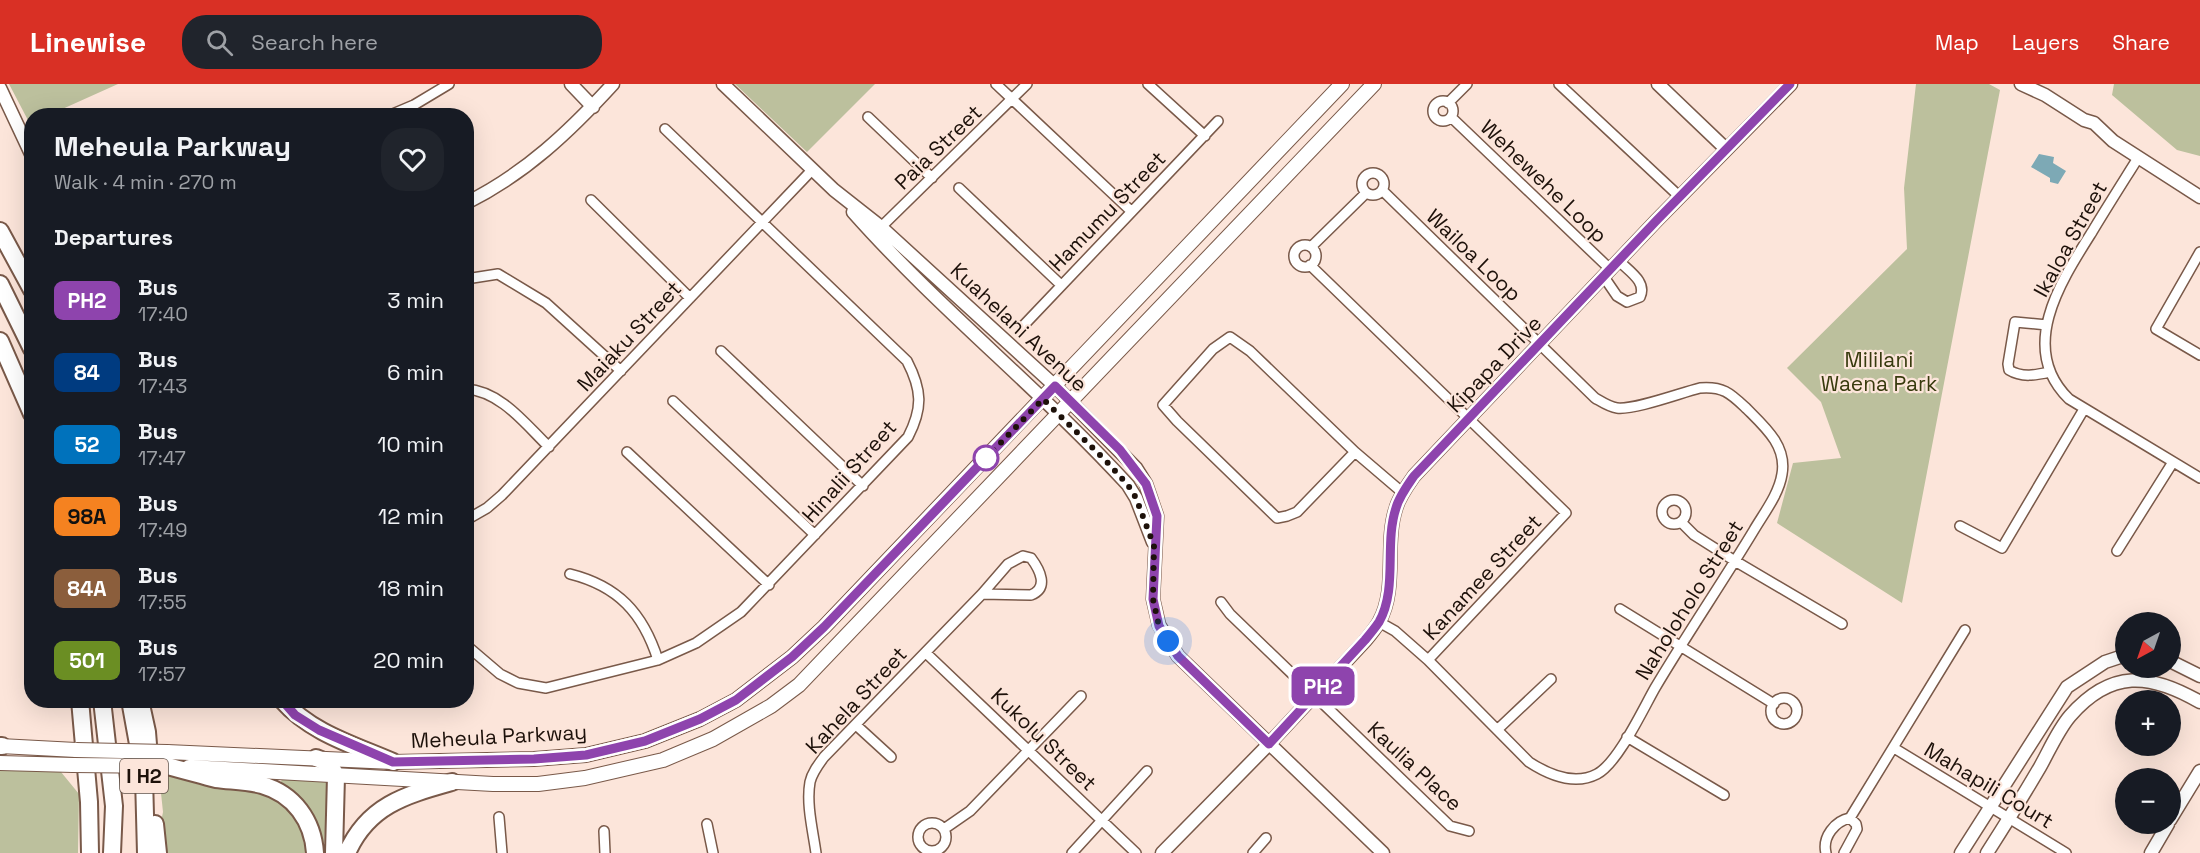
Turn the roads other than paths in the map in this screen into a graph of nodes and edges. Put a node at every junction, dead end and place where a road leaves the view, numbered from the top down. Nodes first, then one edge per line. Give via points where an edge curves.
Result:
1 (449, 84) edge
2 (571, 84) edge
3 (613, 84) edge
4 (723, 84) edge
5 (996, 84) edge
6 (1027, 84) edge
7 (1148, 84) edge
8 (1342, 84) edge
9 (1374, 84) edge
10 (1467, 84) edge
11 (1558, 84) edge
12 (1658, 84) edge
13 (1791, 84) edge
14 (2021, 84) edge
15 (0, 88) edge
16 (1012, 99) junction
17 (1448, 103) junction
18 (593, 107) junction
19 (407, 108) edge
20 (868, 117) dead end
21 (1451, 117) junction
22 (1218, 121) dead end
23 (665, 129) dead end
24 (1205, 136) junction
25 (24, 139) edge
26 (1726, 149) junction
27 (2138, 158) junction
28 (812, 170) junction
29 (932, 178) junction
30 (959, 188) dead end
31 (1382, 190) junction
32 (1366, 193) junction
33 (1680, 197) junction
34 (2200, 197) edge
35 (474, 198) edge
36 (591, 200) dead end
37 (1131, 211) junction
38 (763, 222) junction
39 (0, 231) edge
40 (877, 231) junction
41 (1311, 247) junction
42 (2200, 252) edge
43 (1310, 266) junction
44 (1612, 269) junction
45 (24, 275) edge
46 (474, 278) edge
47 (0, 284) edge
48 (1061, 285) junction
49 (690, 298) junction
50 (2047, 325) junction
51 (1023, 326) dead end
52 (24, 333) edge
53 (0, 341) edge
54 (1540, 345) junction
55 (721, 351) dead end
56 (2200, 355) edge
57 (621, 371) junction
58 (2050, 372) junction
59 (1055, 386) junction
60 (474, 391) edge
61 (24, 396) edge
62 (1043, 399) junction
63 (673, 401) dead end
64 (1072, 402) junction
65 (2084, 409) junction
66 (1058, 415) junction
67 (1468, 418) junction
68 (549, 447) junction
69 (627, 452) dead end
70 (1355, 452) junction
71 (2173, 462) junction
72 (2200, 478) edge
73 (863, 486) junction
74 (1403, 493) junction
75 (474, 515) edge
76 (1682, 522) dead end
77 (1960, 526) dead end
78 (815, 535) junction
79 (1154, 546) junction
80 (2117, 551) dead end
81 (1735, 561) junction
82 (570, 574) dead end
83 (769, 585) junction
84 (982, 594) junction
85 (1221, 602) dead end
86 (1620, 609) dead end
87 (1379, 622) junction
88 (1842, 624) dead end
89 (1965, 630) dead end
90 (1680, 646) junction
91 (474, 652) edge
92 (926, 653) junction
93 (2115, 659) edge
94 (658, 660) junction
95 (1428, 660) junction
96 (2181, 666) edge
97 (2200, 675) edge
98 (1551, 679) dead end
99 (1314, 695) junction
100 (1081, 696) dead end
101 (2200, 702) edge
102 (1774, 704) dead end
103 (81, 708) edge
104 (103, 708) edge
105 (131, 708) edge
106 (142, 708) edge
107 (289, 708) edge
108 (856, 725) junction
109 (1497, 730) junction
110 (1627, 737) junction
111 (1269, 744) junction
112 (1894, 747) junction
113 (1028, 749) junction
114 (0, 750) edge
115 (891, 757) dead end
116 (316, 758) junction
117 (167, 759) junction
118 (393, 762) junction
119 (1148, 771) dead end
120 (2200, 771) edge
121 (336, 776) junction
122 (452, 783) junction
123 (1724, 795) dead end
124 (2181, 802) edge
125 (1991, 809) junction
126 (499, 817) dead end
127 (2010, 817) junction
128 (1850, 818) junction
129 (1102, 820) junction
130 (707, 824) dead end
131 (944, 829) dead end
132 (604, 831) dead end
133 (1469, 831) dead end
134 (2162, 834) edge
135 (1266, 838) dead end
136 (90, 853) edge
137 (112, 853) edge
138 (146, 853) edge
139 (158, 853) edge
140 (315, 853) edge
141 (334, 853) edge
142 (347, 853) edge
143 (501, 853) edge
144 (605, 853) edge
145 (713, 853) edge
146 (816, 853) edge
147 (1072, 853) edge
148 (1136, 853) edge
149 (1162, 853) edge
150 (1252, 853) edge
151 (1383, 853) edge
152 (1826, 853) edge
153 (1844, 853) edge
154 (1961, 853) edge
155 (1987, 853) edge
156 (2066, 853) edge
157 (2151, 853) edge

1 - 19 street
2 - 18 street
3 - 18 street
4 - 28 street, Kuahelani Avenue
5 - 16 street
6 - 16 street, Paia Street
7 - 24 street
8 - 59 main road, Meheula Parkway
9 - 64 main road, Meheula Parkway
10 - 17 street, Wehewehe Loop
11 - 33 street
12 - 26 street
13 - 26 street, Kipapa Drive
14 - 27 street via 2094,123
15 - 25 street
16 - 29 street, Paia Street
16 - 37 street
17 - 21 street, Wehewehe Loop via 1453,111
17 - 21 street, Wehewehe Loop via 1437,104 1434,114 1441,121
18 - 35 street via 519,173
20 - 29 street
21 - 44 street, Wehewehe Loop
22 - 24 street, Hamumu Street
23 - 38 street, Hinalii Street
24 - 37 street, Hamumu Street
26 - 33 street, Kipapa Drive
27 - 34 street
27 - 50 street, Ikaloa Street via 2062,281
28 - 38 street, Maiaku Street
28 - 40 street, Kuahelani Avenue
29 - 40 street, Paia Street
30 - 48 street
31 - 32 street via 1374,195
31 - 32 street, Wailoa Loop via 1382,177 1372,173 1362,180
31 - 54 street, Wailoa Loop
32 - 41 street, Wailoa Loop
33 - 44 street, Kipapa Drive
36 - 49 street
37 - 48 street, Hamumu Street
38 - 49 street, Maiaku Street
38 - 73 street, Hinalii Street via 894,347 917,380 918,414 911,431
39 - 45 highway
40 - 59 street, Kuahelani Avenue
40 - 62 street, Kuahelani Avenue via 925,288
41 - 43 street via 1316,258
41 - 43 street, Wailoa Loop via 1299,247 1294,257 1301,266
42 - 56 street via 2156,329
43 - 67 street, Wailoa Loop
44 - 54 street, Kipapa Drive
46 - 57 street via 498,274 533,293
47 - 52 highway
48 - 51 street, Hamumu Street
49 - 57 street, Maiaku Street
50 - 58 street, Ikaloa Street via 2045,345
50 - 58 street via 2015,322 2008,364 2009,369 2021,375
53 - 61 highway
54 - 67 street, Kipapa Drive
54 - 81 street, Naholoholo Street via 1605,404 1630,407 1712,387 1734,396 1771,433 1781,456 1779,488
55 - 73 street
57 - 68 street, Maiaku Street
58 - 65 street, Ikaloa Street via 2061,391
59 - 62 main road, Meheula Parkway
59 - 64 street, Kuahelani Avenue
60 - 68 street via 504,404
62 - 66 street, Kuahelani Avenue
62 - 118 main road, Meheula Parkway via 824,627 736,700 645,741 586,755
63 - 78 street
64 - 66 main road, Meheula Parkway
64 - 79 street, Kuahelani Avenue via 1120,450 1146,484 1157,516
65 - 71 street, Ikaloa Street
65 - 77 street via 2002,548
66 - 79 street, Kuahelani Avenue via 1128,485
66 - 122 main road, Meheula Parkway via 799,685 746,722 663,760 585,778 538,784
67 - 74 street, Kipapa Drive
67 - 95 street, Kanamee Street via 1566,513
68 - 75 street, Maiaku Street via 502,495
69 - 83 street
70 - 70 street via 1250,351 1230,337 1163,405 1277,518 1296,512
70 - 74 street
71 - 72 street, Ikaloa Street
71 - 80 street
73 - 78 street, Hinalii Street
74 - 87 street, Kipapa Drive via 1390,531 1388,589
76 - 81 street via 1694,535
78 - 83 street, Hinalii Street
79 - 111 street, Kuahelani Avenue via 1153,599 1159,626 1178,656
81 - 88 street
81 - 90 street, Naholoholo Street
82 - 94 street via 609,589 632,609
83 - 94 street, Hinalii Street via 711,635
84 - 84 street, Kahela Street via 1031,595 1039,592 1042,581 1031,558 1023,556 1008,564
84 - 92 street, Kahela Street
85 - 99 street, Kaulia Place
86 - 90 street
87 - 95 street, Naholoholo Street
87 - 99 street, Kipapa Drive
89 - 112 street, Mahapili Court
90 - 102 street
90 - 110 street, Naholoholo Street
91 - 94 street, Hinalii Street via 500,674 518,683 546,688
92 - 108 street, Kahela Street
92 - 113 street, Kukolu Street
93 - 125 street via 2067,687
95 - 109 street, Naholoholo Street
96 - 97 street
98 - 109 street
99 - 111 street, Kipapa Drive
99 - 133 street, Kaulia Place via 1450,826
100 - 113 street
101 - 127 street via 2177,688 2154,682 2136,679 2108,685 2069,717
103 - 136 highway
104 - 137 highway, I H2 via 114,806
105 - 138 highway, I H2 via 144,777
106 - 139 highway
107 - 118 highway via 319,730
108 - 115 street
108 - 146 street, Kahela Street via 824,758 810,783
109 - 110 street, Naholoholo Street via 1543,771 1575,779 1598,773 1607,766
110 - 123 street
111 - 149 street, Kipapa Drive
111 - 151 street, Kuahelani Avenue
112 - 125 street, Mahapili Court
112 - 128 street, Mahapili Court
113 - 129 street, Kukolu Street
113 - 131 street via 970,811
114 - 117 main road, Meheula Parkway, bridge via 76,750
114 - 117 main road, Meheula Parkway, bridge via 73,765
116 - 117 main road, Meheula Parkway
116 - 118 main road, Meheula Parkway
116 - 121 highway via 326,761
117 - 121 main road, Meheula Parkway
117 - 140 highway via 215,778 263,786 280,794 298,807 309,822
119 - 129 street
120 - 124 street
121 - 122 main road, Meheula Parkway
121 - 141 highway
122 - 142 highway via 409,794 387,805 361,829
125 - 127 street, Mahapili Court
125 - 154 street
126 - 143 street
127 - 155 street
127 - 156 street, Mahapili Court
128 - 152 street, Mahapili Court via 1836,824 1824,845
128 - 153 street via 1857,829
129 - 147 street
129 - 148 street, Kukolu Street
130 - 145 street
132 - 144 street
134 - 157 street
135 - 150 street

